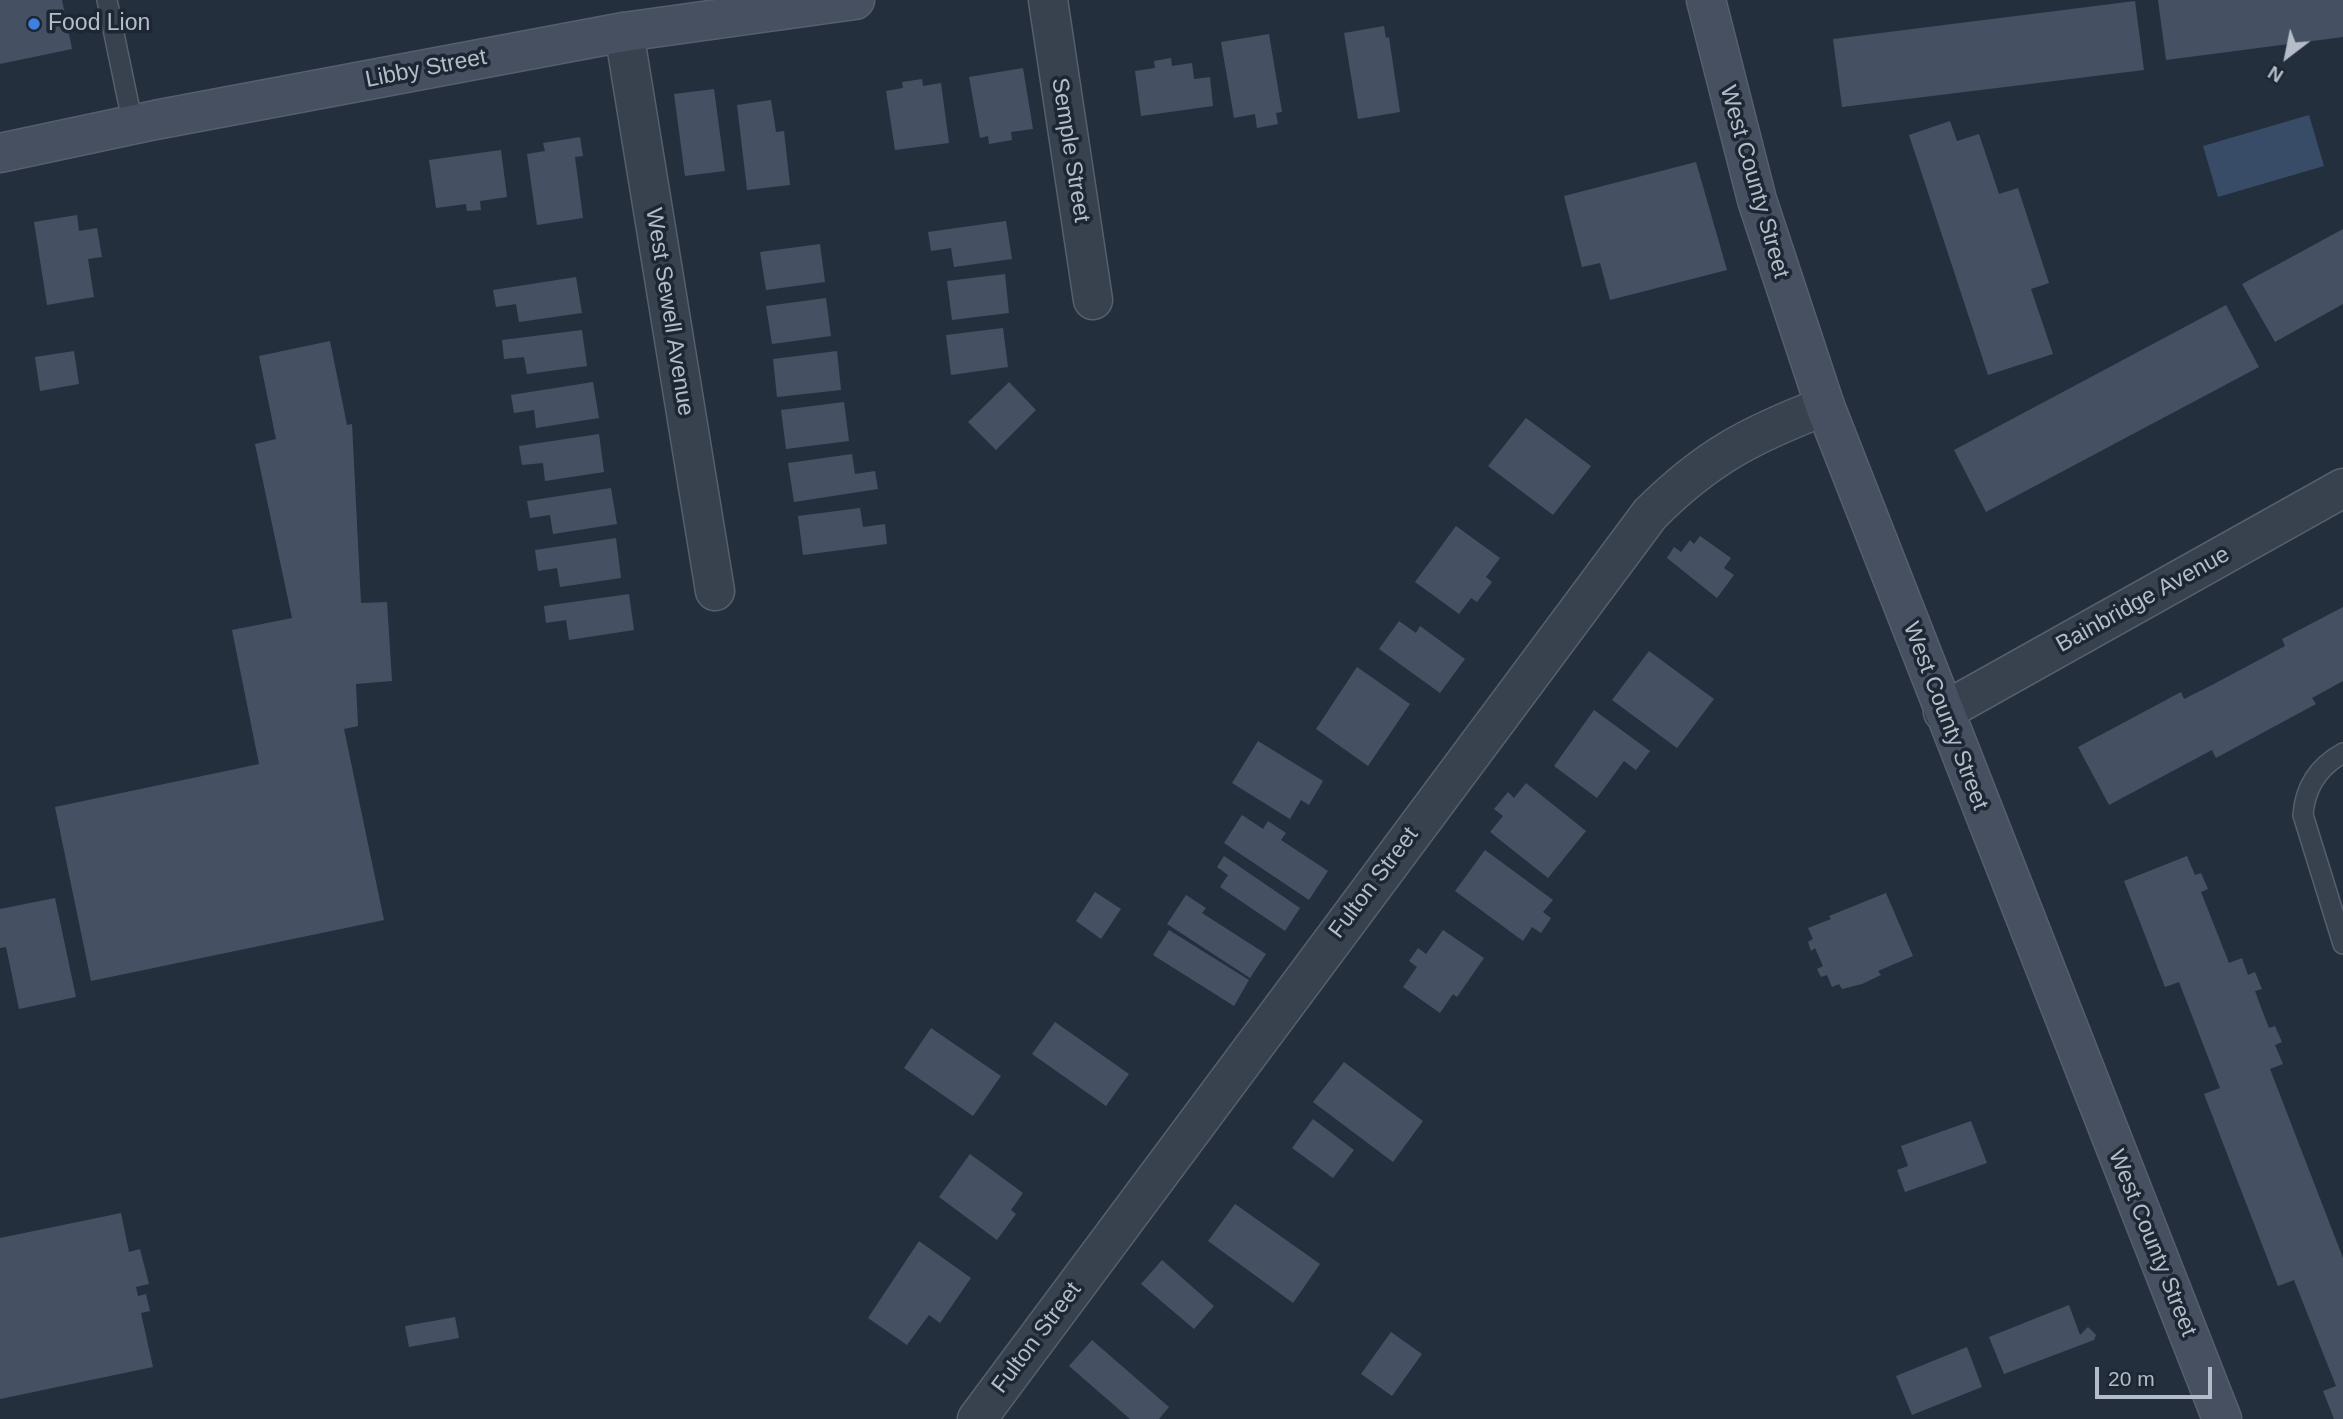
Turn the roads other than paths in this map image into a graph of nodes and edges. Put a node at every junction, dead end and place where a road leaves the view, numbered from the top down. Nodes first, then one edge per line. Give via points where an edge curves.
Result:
1 (107, 0) edge
2 (855, 0) edge
3 (1048, 0) edge
4 (1706, 0) edge
5 (624, 32) junction
6 (133, 125) junction
7 (0, 153) edge
8 (1093, 300) dead end
9 (1825, 406) junction
10 (2343, 488) edge
11 (715, 591) dead end
12 (1943, 712) junction
13 (2343, 753) edge
14 (2343, 944) edge
15 (977, 1419) edge
16 (2222, 1419) edge

1 - 6 lane
2 - 5 main road, Libby Street
3 - 8 street, Semple Street
4 - 9 main road, West County Street via 1756,200
5 - 6 main road, Libby Street
5 - 11 street, West Sewell Avenue
6 - 7 main road, Libby Street
9 - 12 main road, West County Street
9 - 15 street, Fulton Street via 1710,460 1650,514
10 - 12 street, Bainbridge Avenue
12 - 16 main road, West County Street
13 - 14 lane via 2316,775 2304,800 2303,815

